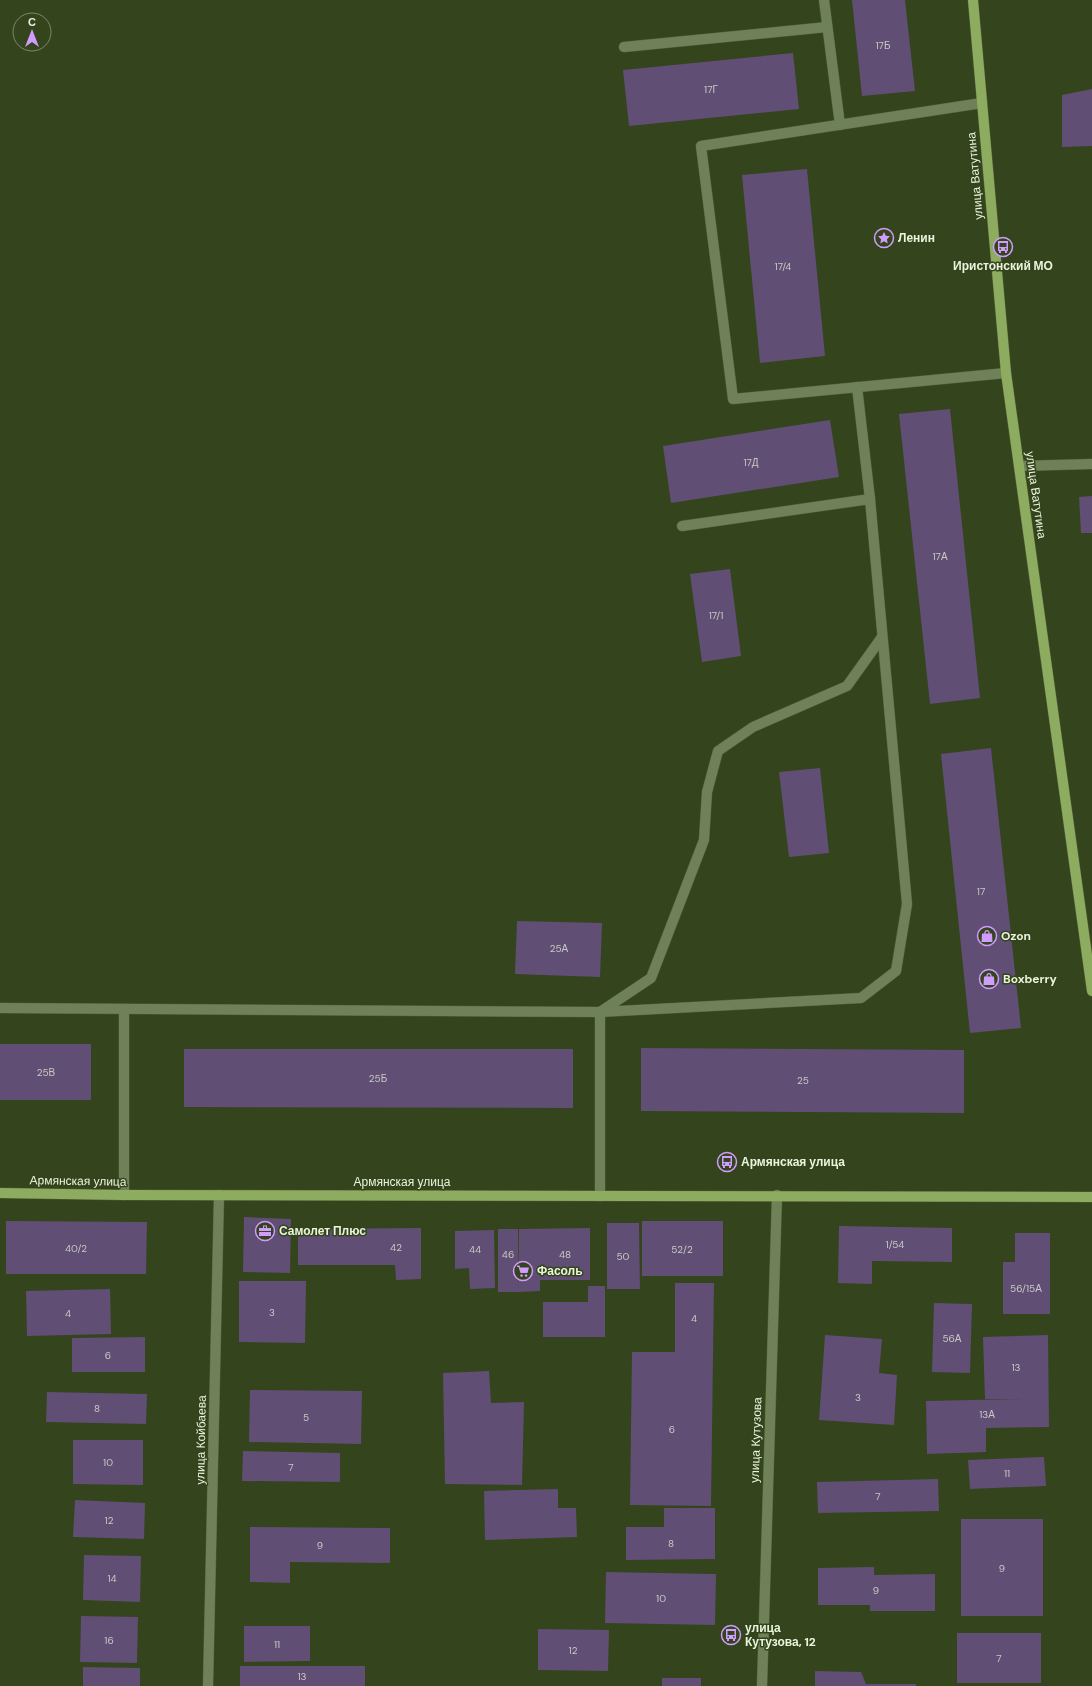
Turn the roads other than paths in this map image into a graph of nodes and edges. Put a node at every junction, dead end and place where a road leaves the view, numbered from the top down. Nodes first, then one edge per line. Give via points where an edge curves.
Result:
1 (824, 0) edge
2 (973, 0) edge
3 (827, 27) junction
4 (624, 47) dead end
5 (982, 103) junction
6 (840, 125) junction
7 (1006, 373) junction
8 (857, 387) junction
9 (1092, 464) edge
10 (1019, 466) junction
11 (870, 499) junction
12 (682, 526) dead end
13 (882, 637) junction
14 (1092, 991) edge
15 (0, 1008) edge
16 (124, 1009) junction
17 (600, 1012) junction
18 (0, 1193) edge
19 (124, 1194) junction
20 (219, 1194) junction
21 (777, 1195) junction
22 (600, 1196) junction
23 (1092, 1197) edge
24 (208, 1686) edge
25 (762, 1686) edge

1 - 3 street
2 - 5 main road, улица Ватутина
3 - 4 street
3 - 6 street
5 - 6 street
5 - 7 main road, улица Ватутина
6 - 8 street via 701,146 733,399
7 - 8 street
7 - 10 main road, улица Ватутина
8 - 11 street
9 - 10 street
10 - 14 main road, улица Ватутина
11 - 12 street
11 - 13 street
13 - 17 street via 847,686 753,727 718,751 707,792 704,840 651,978
13 - 17 street via 906,904 896,972 861,998
15 - 16 street
16 - 17 street
16 - 19 street
17 - 22 street
18 - 19 main road, Армянская улица
19 - 20 main road, Армянская улица
20 - 22 main road, Армянская улица
20 - 24 street, улица Койбаева
21 - 22 main road, Армянская улица
21 - 23 main road, Армянская улица
21 - 25 street, улица Кутузова

